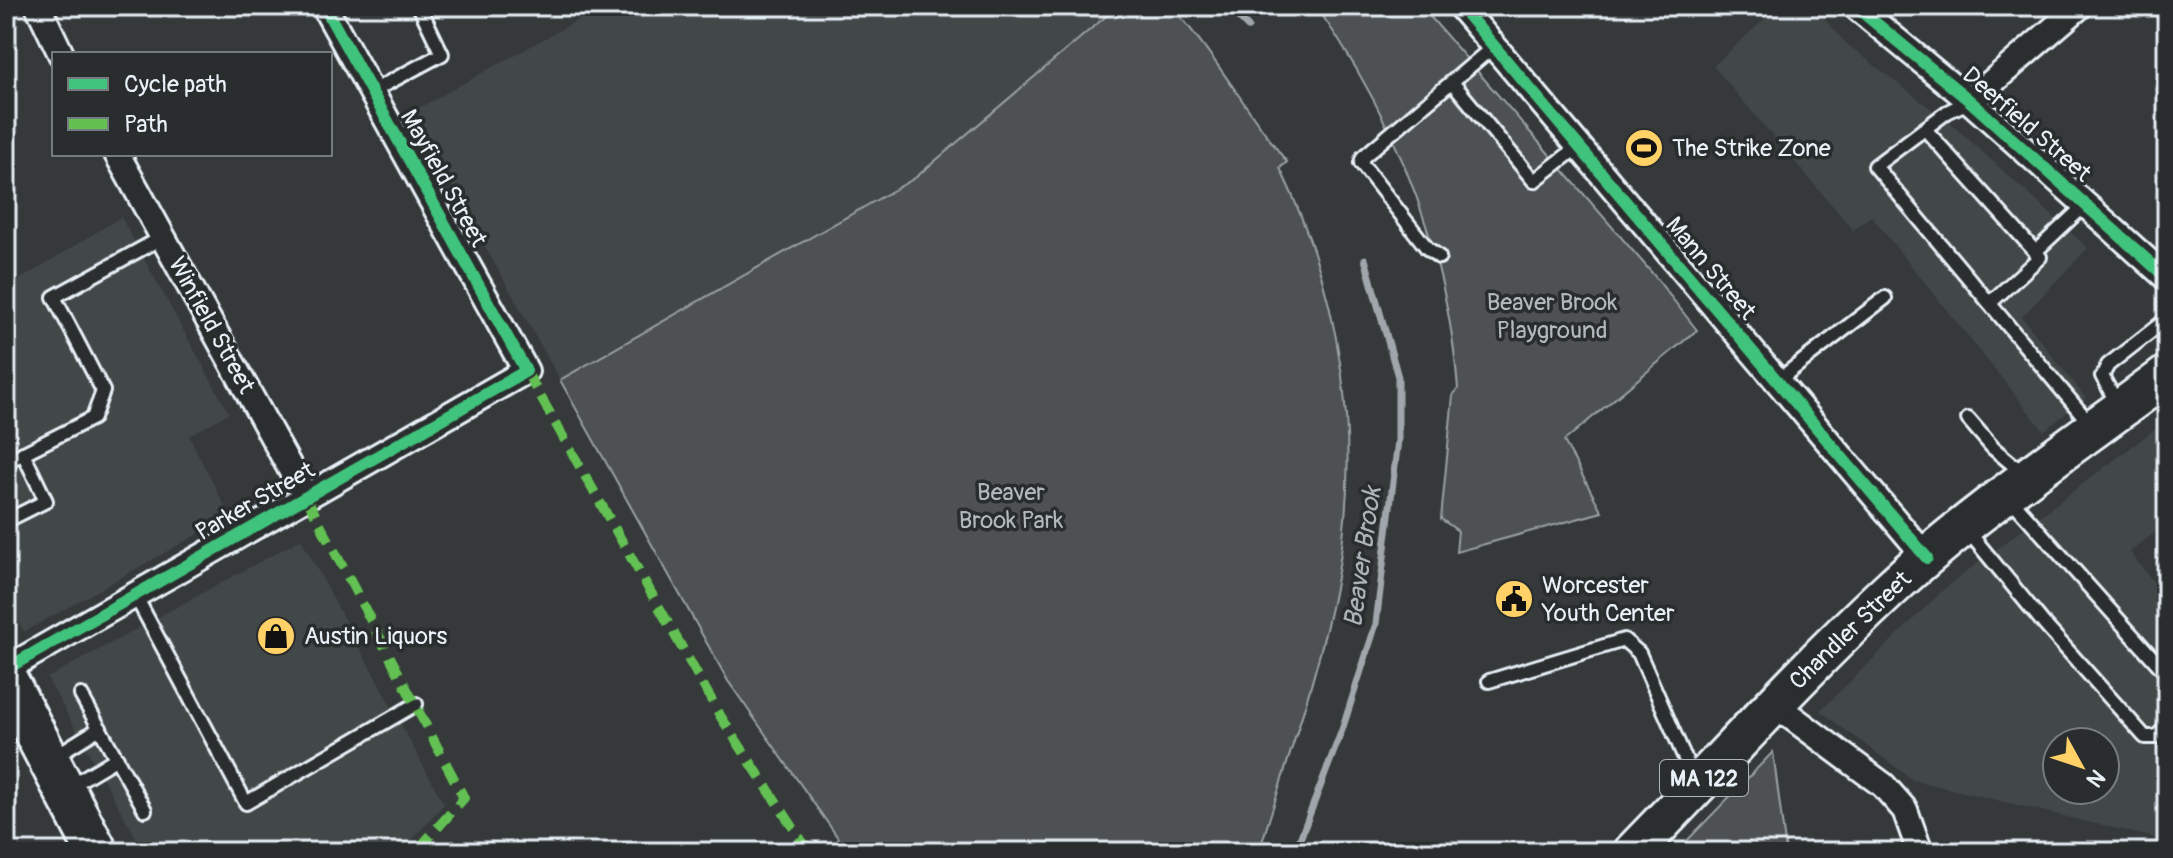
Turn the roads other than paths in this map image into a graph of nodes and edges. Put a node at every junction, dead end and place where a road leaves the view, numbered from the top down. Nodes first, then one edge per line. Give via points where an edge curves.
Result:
1 (38, 6) edge
2 (324, 6) edge
3 (419, 6) edge
4 (1460, 6) edge
5 (1855, 6) edge
6 (2080, 6) edge
7 (1494, 46) junction
8 (60, 52) edge
9 (1452, 82) junction
10 (371, 92) junction
11 (1970, 101) junction
12 (1925, 129) junction
13 (1579, 146) junction
14 (118, 156) edge
15 (2086, 204) junction
16 (163, 237) junction
17 (2035, 252) junction
18 (1439, 257) dead end
19 (2167, 278) edge
20 (1885, 298) dead end
21 (1990, 303) junction
22 (2167, 319) edge
23 (526, 371) joint
24 (1777, 381) junction
25 (2140, 402) edge
26 (1968, 419) dead end
27 (23, 453) junction
28 (6, 462) edge
29 (2019, 487) junction
30 (306, 497) junction
31 (6, 521) edge
32 (1965, 527) junction
33 (1927, 558) junction
34 (135, 595) junction
35 (6, 669) edge
36 (2167, 674) edge
37 (6, 678) edge
38 (1489, 681) dead end
39 (81, 695) dead end
40 (416, 704) dead end
41 (1774, 704) junction
42 (2167, 727) edge
43 (100, 728) junction
44 (117, 758) junction
45 (56, 774) junction
46 (1697, 786) junction
47 (145, 810) dead end
48 (97, 852) edge
49 (1633, 852) edge
50 (1920, 852) edge

1 - 8 street
2 - 10 street, Mayfield Street
3 - 10 lane via 442,54
4 - 7 street, Mann Street
5 - 11 street, Deerfield Street
6 - 11 street
7 - 9 lane
7 - 13 street, Mann Street
9 - 13 lane via 1534,181
9 - 18 lane via 1361,163
10 - 23 street, Mayfield Street
11 - 12 lane
11 - 15 street, Deerfield Street
12 - 17 lane
12 - 21 lane via 1875,166
13 - 24 street, Mann Street
14 - 16 street, Winfield Street
15 - 17 lane
15 - 19 street, Deerfield Street
16 - 27 lane via 54,297 103,391 93,418
16 - 30 street, Winfield Street
17 - 21 lane via 2040,257
20 - 24 lane
21 - 25 lane
22 - 25 lane via 2108,365 2102,376
23 - 30 street, Parker Street
24 - 33 street, Mann Street
25 - 29 main road, Chandler Street / MA 122
26 - 29 lane
27 - 28 lane
27 - 31 lane via 46,501
29 - 32 main road, Chandler Street / MA 122
29 - 36 lane
30 - 34 street, Parker Street
32 - 33 main road, Chandler Street / MA 122
32 - 42 lane via 2145,737 2156,737
33 - 41 main road, Chandler Street / MA 122
34 - 35 street, Parker Street
34 - 40 lane via 246,803
37 - 45 highway
38 - 46 lane via 1624,640 1639,653
39 - 43 lane
41 - 46 main road, Chandler Street / MA 122
41 - 50 street via 1883,785 1905,810
43 - 44 lane
43 - 45 lane
44 - 45 lane
44 - 47 lane
45 - 48 highway
46 - 49 main road, Chandler Street / MA 122

